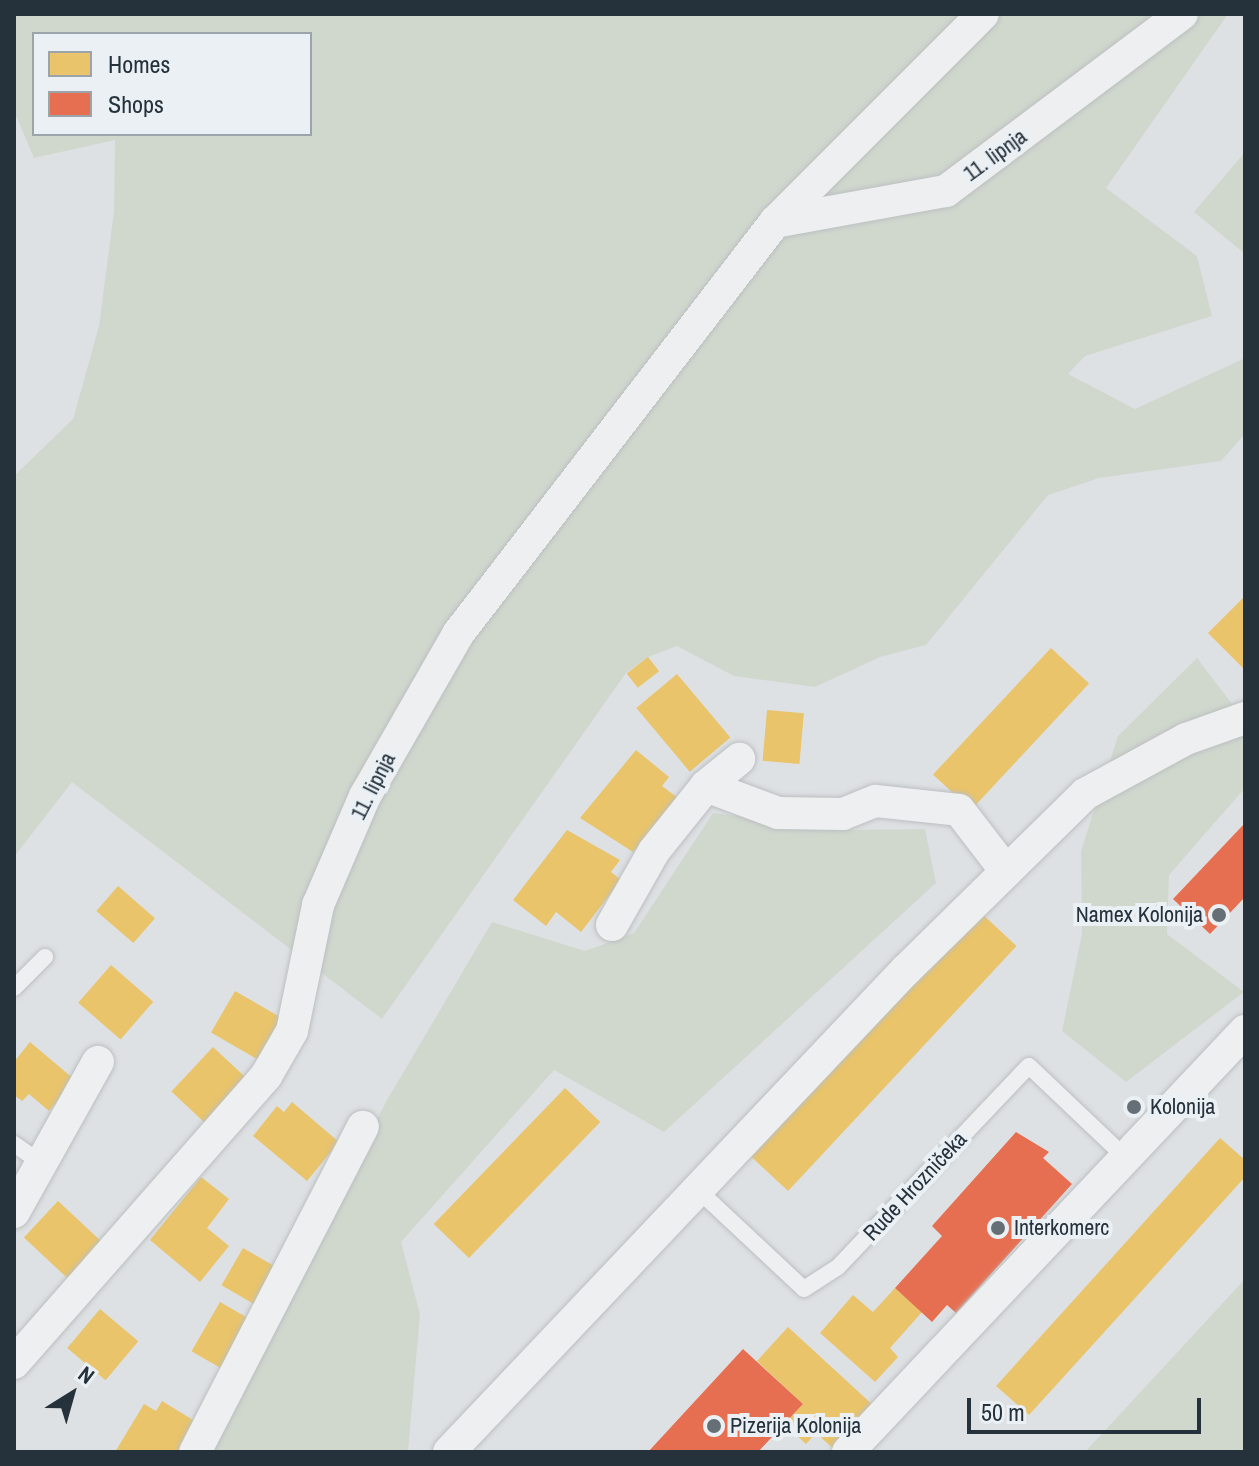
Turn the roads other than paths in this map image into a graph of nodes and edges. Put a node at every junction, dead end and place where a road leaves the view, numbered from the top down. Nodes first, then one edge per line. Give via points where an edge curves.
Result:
1 (983, 14) edge
2 (1182, 14) edge
3 (775, 222) junction
4 (1245, 718) edge
5 (739, 759) dead end
6 (706, 786) junction
7 (1006, 871) junction
8 (612, 925) dead end
9 (45, 957) dead end
10 (14, 988) edge
11 (1245, 1031) edge
12 (98, 1062) dead end
13 (363, 1127) dead end
14 (26, 1153) edge
15 (1126, 1158) junction
16 (697, 1189) junction
17 (14, 1212) edge
18 (14, 1363) edge
19 (459, 1448) edge
20 (195, 1452) edge
21 (848, 1452) edge

1 - 3 street, 11. lipnja
2 - 3 street, 11. lipnja via 946,191
3 - 18 street, 11. lipnja via 458,634 365,796 318,905 292,1031 266,1076
4 - 7 street via 1186,739 1085,794
5 - 6 street
6 - 7 street via 778,813 843,814 876,801 959,810
6 - 8 street via 654,851
7 - 16 street
9 - 10 lane
11 - 15 street
12 - 14 street
13 - 20 street
14 - 17 street
15 - 16 lane, Rude Hrozničeka via 1029,1066 838,1267 804,1289
15 - 21 street
16 - 19 street

